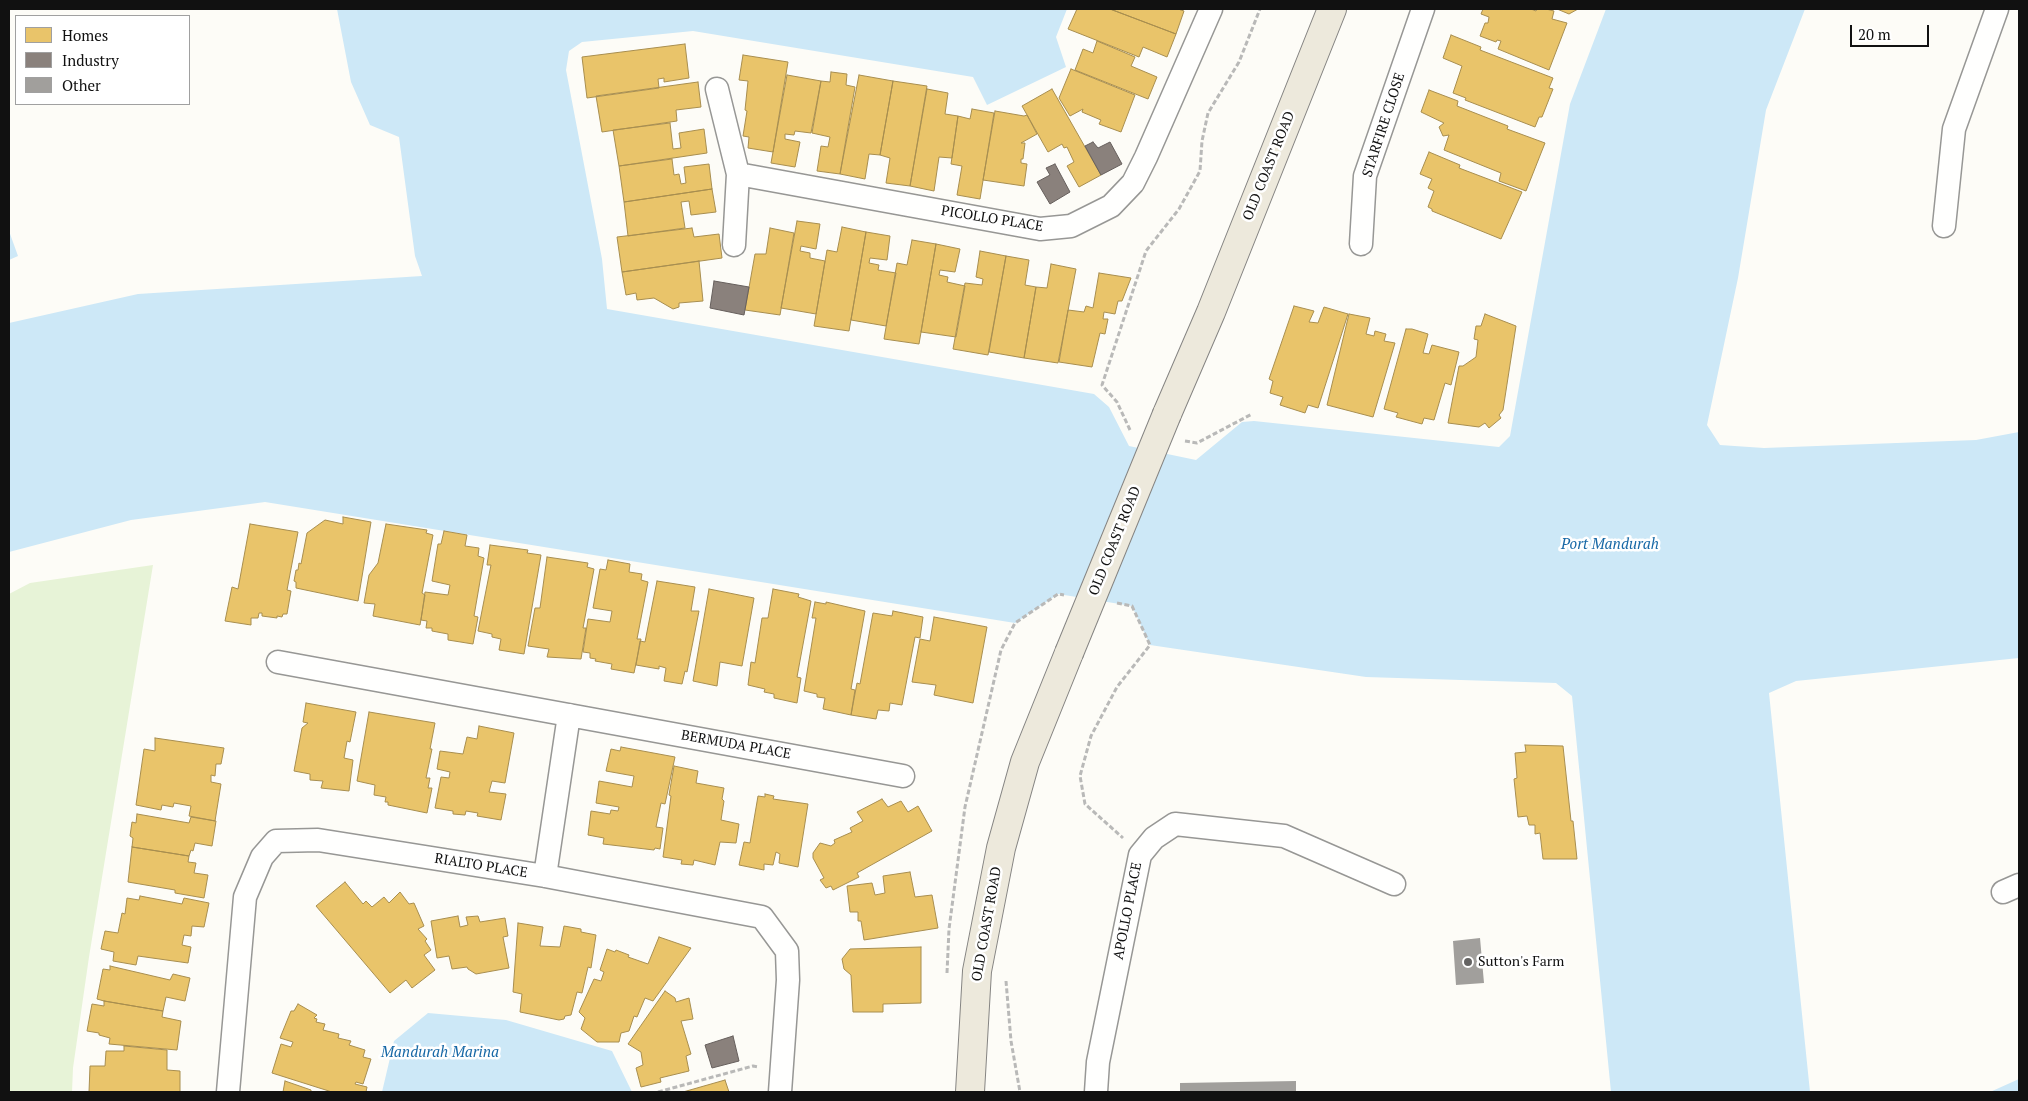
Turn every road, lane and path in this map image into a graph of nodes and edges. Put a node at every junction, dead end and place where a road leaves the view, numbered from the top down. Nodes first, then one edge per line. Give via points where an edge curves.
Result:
1 (1211, 9) edge
2 (1260, 9) edge
3 (1332, 9) edge
4 (1423, 9) edge
5 (1997, 9) edge
6 (717, 89) dead end
7 (738, 174) junction
8 (1944, 226) dead end
9 (1362, 244) dead end
10 (734, 246) dead end
11 (1252, 414) dead end
12 (1130, 430) dead end
13 (1184, 437) dead end
14 (1178, 440) dead end
15 (1181, 447) dead end
16 (1120, 594) dead end
17 (1116, 603) dead end
18 (278, 662) dead end
19 (569, 715) junction
20 (903, 776) dead end
21 (545, 876) junction
22 (1394, 884) dead end
23 (1005, 975) dead end
24 (782, 1070) junction
25 (228, 1092) edge
26 (658, 1092) edge
27 (780, 1092) edge
28 (970, 1092) edge
29 (1020, 1092) edge
30 (1096, 1092) edge

1 - 7 street, PICOLLO PLACE via 1133,183 1111,206 1071,226 1040,229
2 - 12 path via 1239,62 1208,113 1200,171 1179,209 1146,251 1102,385 1117,402
3 - 28 main road, OLD COAST ROAD, bridge via 1025,762 1001,848 977,971
4 - 9 street, STARFIRE CLOSE via 1365,176
5 - 8 street via 1954,129
6 - 7 street
7 - 10 street
11 - 14 path via 1197,444
13 - 15 path
16 - 17 path
18 - 19 street, BERMUDA PLACE
19 - 20 street, BERMUDA PLACE
19 - 21 street
21 - 24 street, RIALTO PLACE via 762,917 787,951
21 - 25 street, RIALTO PLACE via 318,840 276,840 262,856 246,897
22 - 30 street, APOLLO PLACE via 1284,836 1175,824 1154,838 1140,855 1098,1062
23 - 29 path
24 - 26 path via 753,1066
24 - 27 street, RIALTO PLACE

